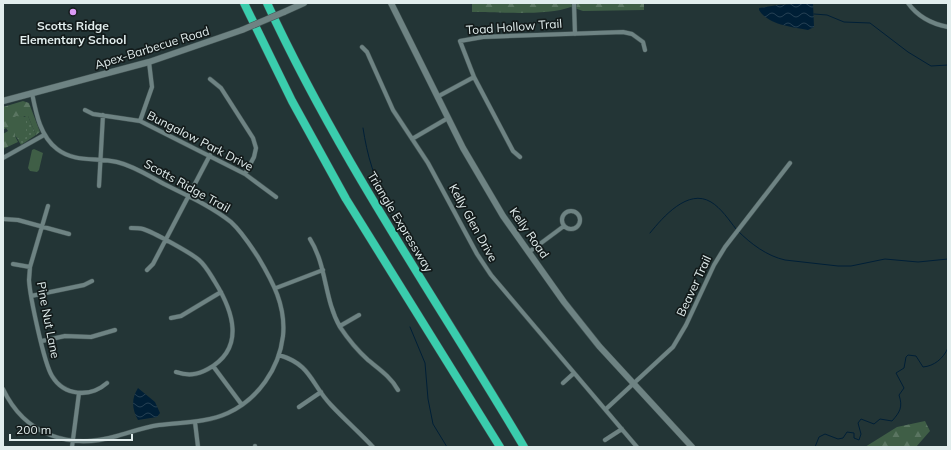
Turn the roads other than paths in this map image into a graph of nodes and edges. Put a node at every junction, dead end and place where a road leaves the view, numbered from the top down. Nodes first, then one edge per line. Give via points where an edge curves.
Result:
1 (244, 3) edge
2 (267, 3) edge
3 (304, 3) edge
4 (391, 3) edge
5 (574, 3) edge
6 (908, 3) edge
7 (948, 26) edge
8 (575, 34) junction
9 (362, 47) dead end
10 (645, 50) dead end
11 (150, 62) junction
12 (474, 77) junction
13 (210, 79) dead end
14 (32, 93) junction
15 (437, 97) junction
16 (3, 101) edge
17 (85, 110) dead end
18 (103, 115) junction
19 (448, 118) junction
20 (140, 121) junction
21 (44, 135) junction
22 (412, 139) junction
23 (210, 155) junction
24 (520, 157) dead end
25 (3, 158) edge
26 (101, 160) junction
27 (790, 163) dead end
28 (245, 174) junction
29 (99, 186) dead end
30 (188, 196) junction
31 (276, 197) dead end
32 (48, 206) dead end
33 (3, 219) edge
34 (42, 226) junction
35 (564, 226) junction
36 (131, 228) dead end
37 (69, 234) dead end
38 (310, 239) dead end
39 (165, 240) junction
40 (528, 252) junction
41 (13, 264) dead end
42 (30, 267) junction
43 (147, 270) dead end
44 (323, 270) junction
45 (92, 281) dead end
46 (276, 288) junction
47 (221, 292) junction
48 (32, 296) junction
49 (359, 315) dead end
50 (171, 318) dead end
51 (340, 326) junction
52 (115, 330) dead end
53 (42, 341) junction
54 (279, 354) junction
55 (213, 366) junction
56 (176, 372) dead end
57 (574, 373) junction
58 (107, 383) dead end
59 (563, 383) dead end
60 (633, 383) junction
61 (3, 389) edge
62 (398, 390) dead end
63 (321, 392) junction
64 (78, 393) junction
65 (242, 405) junction
66 (299, 407) dead end
67 (606, 409) junction
68 (195, 422) junction
69 (622, 429) junction
70 (605, 440) dead end
71 (73, 442) junction
72 (370, 446) edge
73 (72, 447) edge
74 (198, 447) edge
75 (500, 447) edge
76 (524, 447) edge
77 (637, 447) edge
78 (692, 447) edge

1 - 75 highway via 292,101 346,199
2 - 76 highway, Triangle Expressway via 309,88 363,185
3 - 11 street, Apex-Barbecue Road, bridge via 242,30
4 - 15 street, Kelly Road
5 - 8 street
6 - 7 street via 926,20
8 - 10 street, Toad Hollow Trail via 632,34 643,42
8 - 12 street, Toad Hollow Trail via 483,37 460,41
9 - 22 street, Kelly Glen Drive via 367,52 392,110
11 - 14 street, Apex-Barbecue Road
11 - 20 street via 152,87
12 - 15 street
12 - 24 street, Toad Hollow Trail via 513,151
13 - 28 street via 221,88 254,141 254,157
14 - 16 street, Apex-Barbecue Road
14 - 21 street, Scotts Ridge Trail
15 - 19 street, Kelly Road
17 - 18 street, Bungalow Park Drive
18 - 20 street, Bungalow Park Drive
18 - 26 street
19 - 22 street
19 - 40 street, Kelly Road via 486,189
20 - 23 street, Bungalow Park Drive
21 - 25 street
21 - 26 street, Scotts Ridge Trail via 64,154 79,159
22 - 57 street, Kelly Glen Drive via 440,183 491,275
23 - 28 street, Bungalow Park Drive
23 - 30 street
26 - 29 street
26 - 30 street, Scotts Ridge Trail via 133,168
27 - 60 street, Beaver Trail via 722,250 673,347
28 - 31 street, Bungalow Park Drive
30 - 39 street
30 - 46 street, Scotts Ridge Trail via 220,214 235,226 247,240
32 - 34 street, Pine Nut Lane
33 - 34 street
34 - 37 street
34 - 42 street, Pine Nut Lane
35 - 35 street via 572,230 577,227 580,219 577,214 572,211 563,215 561,221
35 - 40 street
36 - 39 street via 143,229
38 - 44 street via 316,248
39 - 43 street
39 - 47 street via 198,259
40 - 60 street, Kelly Road via 599,346
41 - 42 street
42 - 48 street, Pine Nut Lane
44 - 46 street
44 - 51 street via 331,306
45 - 48 street
46 - 54 street, Scotts Ridge Trail via 283,320
47 - 50 street via 180,316
47 - 55 street via 231,313 233,330 227,349
48 - 53 street, Pine Nut Lane
49 - 51 street
51 - 62 street via 355,348 392,379
52 - 53 street via 91,337 65,336
53 - 64 street, Pine Nut Lane via 52,377 61,386
54 - 63 street via 303,366
54 - 65 street, Scotts Ridge Trail via 271,374 260,389
55 - 56 street via 193,375
55 - 65 street
57 - 59 street
57 - 67 street, Kelly Glen Drive
58 - 64 street via 93,392
60 - 67 street, Beaver Trail
60 - 78 street, Kelly Road
61 - 71 street, Scotts Ridge Trail via 14,407 30,424 52,437
63 - 66 street
63 - 72 street
64 - 71 street
65 - 68 street, Scotts Ridge Trail via 220,417
67 - 69 street, Kelly Glen Drive
68 - 71 street, Scotts Ridge Trail via 147,427 96,442
68 - 74 street
69 - 70 street
69 - 77 street, Kelly Glen Drive
71 - 73 street

